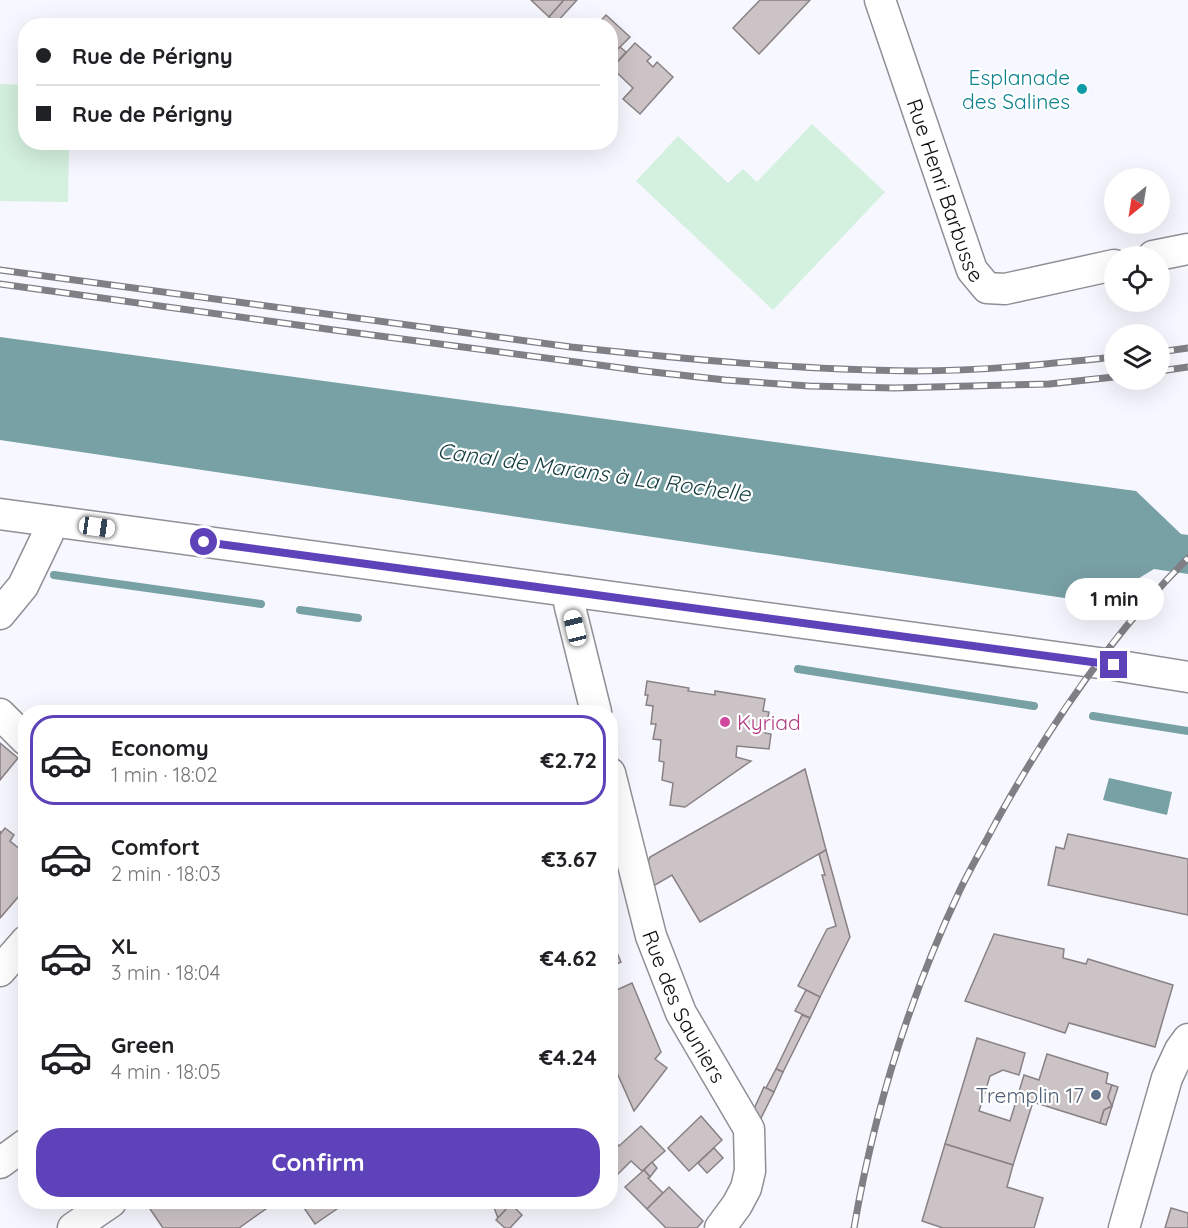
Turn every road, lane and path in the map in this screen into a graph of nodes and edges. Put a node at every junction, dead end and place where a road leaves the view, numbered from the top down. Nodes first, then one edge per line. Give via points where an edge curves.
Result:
1 (880, 0) edge
2 (1188, 249) edge
3 (1170, 253) edge
4 (1104, 267) edge
5 (0, 514) edge
6 (50, 521) junction
7 (567, 591) junction
8 (0, 614) edge
9 (1188, 677) edge
10 (594, 705) edge
11 (0, 714) edge
12 (18, 732) edge
13 (619, 850) edge
14 (18, 950) edge
15 (0, 971) edge
16 (1188, 1039) edge
17 (18, 1150) edge
18 (0, 1163) edge
19 (101, 1209) edge
20 (73, 1228) edge
21 (720, 1228) edge
22 (1124, 1228) edge

1 - 4 street, Rue Henri Barbusse via 972,270 987,288 1005,289
2 - 3 street
5 - 6 street
6 - 7 street
6 - 8 street via 48,534 23,586
7 - 9 street
7 - 10 street
11 - 12 street
13 - 21 street, Rue des Sauniers via 681,1013 749,1129 750,1172 746,1188
14 - 15 street
16 - 22 street via 1167,1078
17 - 18 street
19 - 20 street

